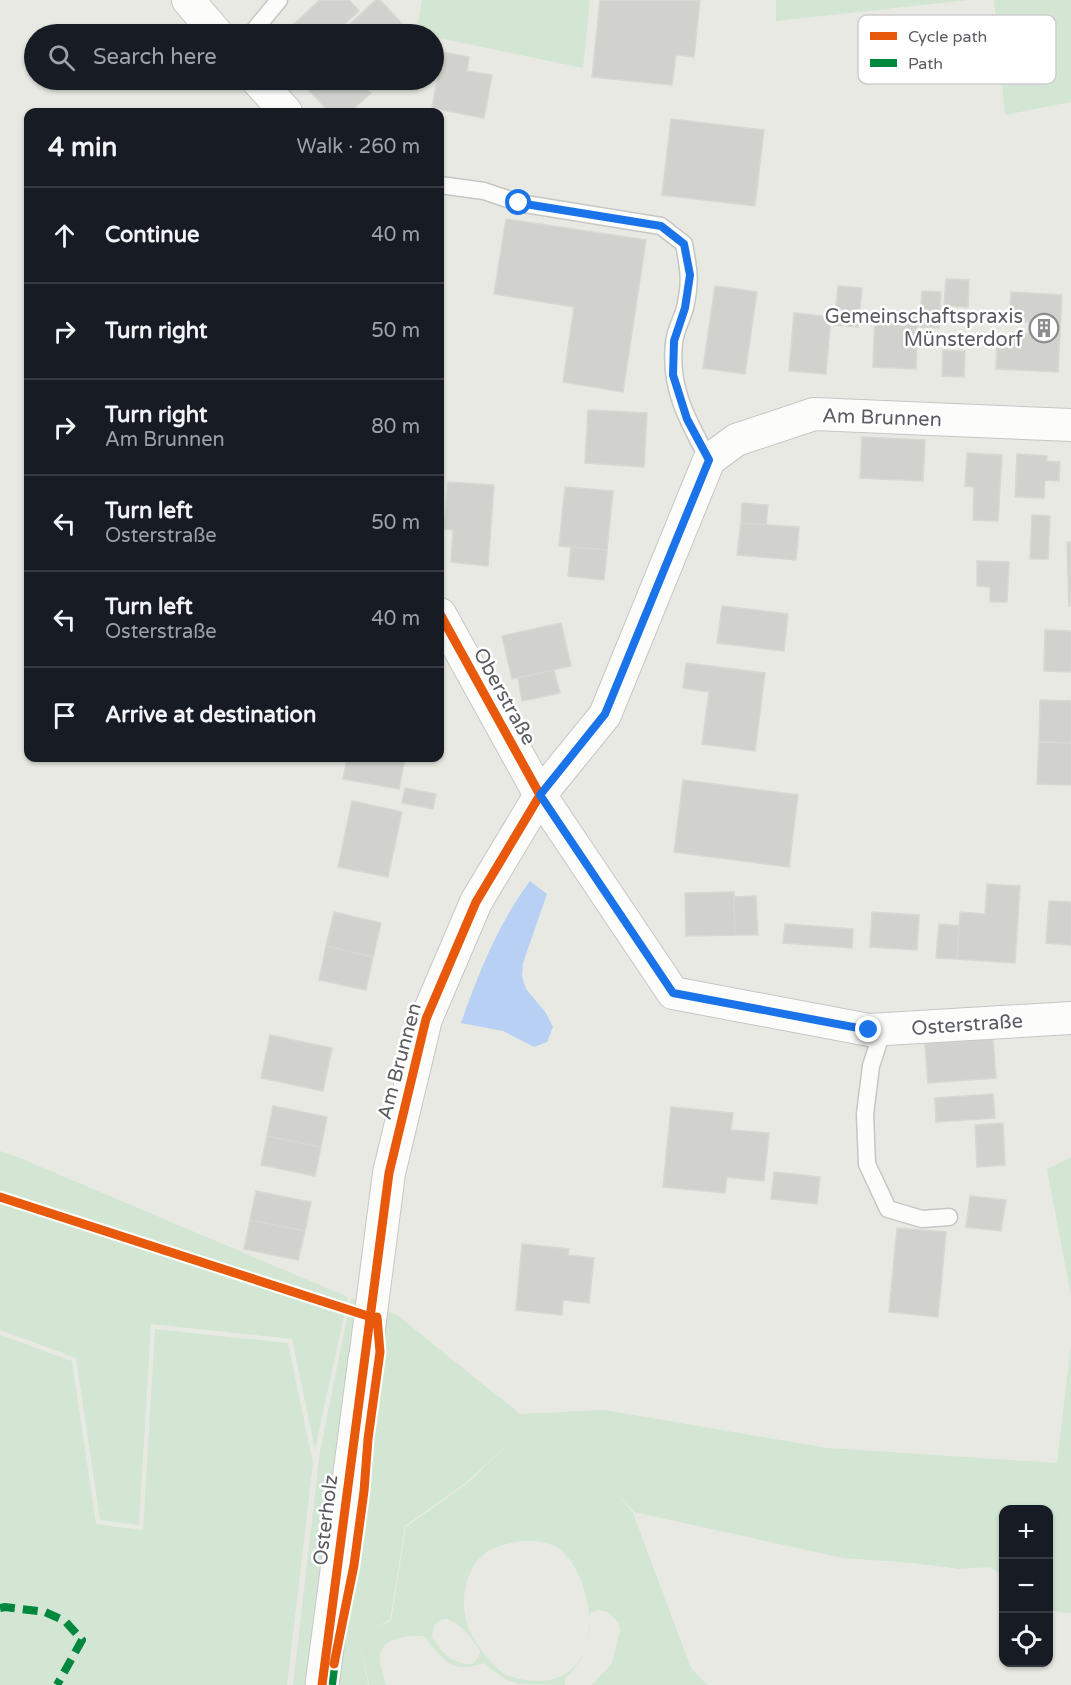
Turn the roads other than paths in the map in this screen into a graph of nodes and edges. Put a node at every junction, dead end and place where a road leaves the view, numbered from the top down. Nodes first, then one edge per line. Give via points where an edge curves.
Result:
1 (188, 0) edge
2 (279, 0) edge
3 (209, 24) edge
4 (259, 24) edge
5 (266, 90) edge
6 (282, 108) edge
7 (444, 186) edge
8 (1071, 425) edge
9 (709, 460) junction
10 (444, 621) edge
11 (540, 795) junction
12 (1071, 1018) edge
13 (883, 1029) junction
14 (949, 1217) dead end
15 (365, 1359) joint
16 (322, 1685) edge

1 - 3 street
2 - 4 lane
5 - 6 street
7 - 9 lane via 484,191 519,203 661,226 684,244 690,275 674,341 673,375 687,419
8 - 9 street, Am Brunnen via 814,414 736,440
9 - 11 street, Am Brunnen via 605,714
10 - 11 street, Oberstraße
11 - 13 street, Osterstraße via 673,993 869,1030
11 - 15 street, Am Brunnen via 476,902 426,1019 389,1173
12 - 13 street, Osterstraße
13 - 14 lane via 871,1066 866,1114 867,1164 888,1209 922,1219
15 - 16 street, Osterholz

